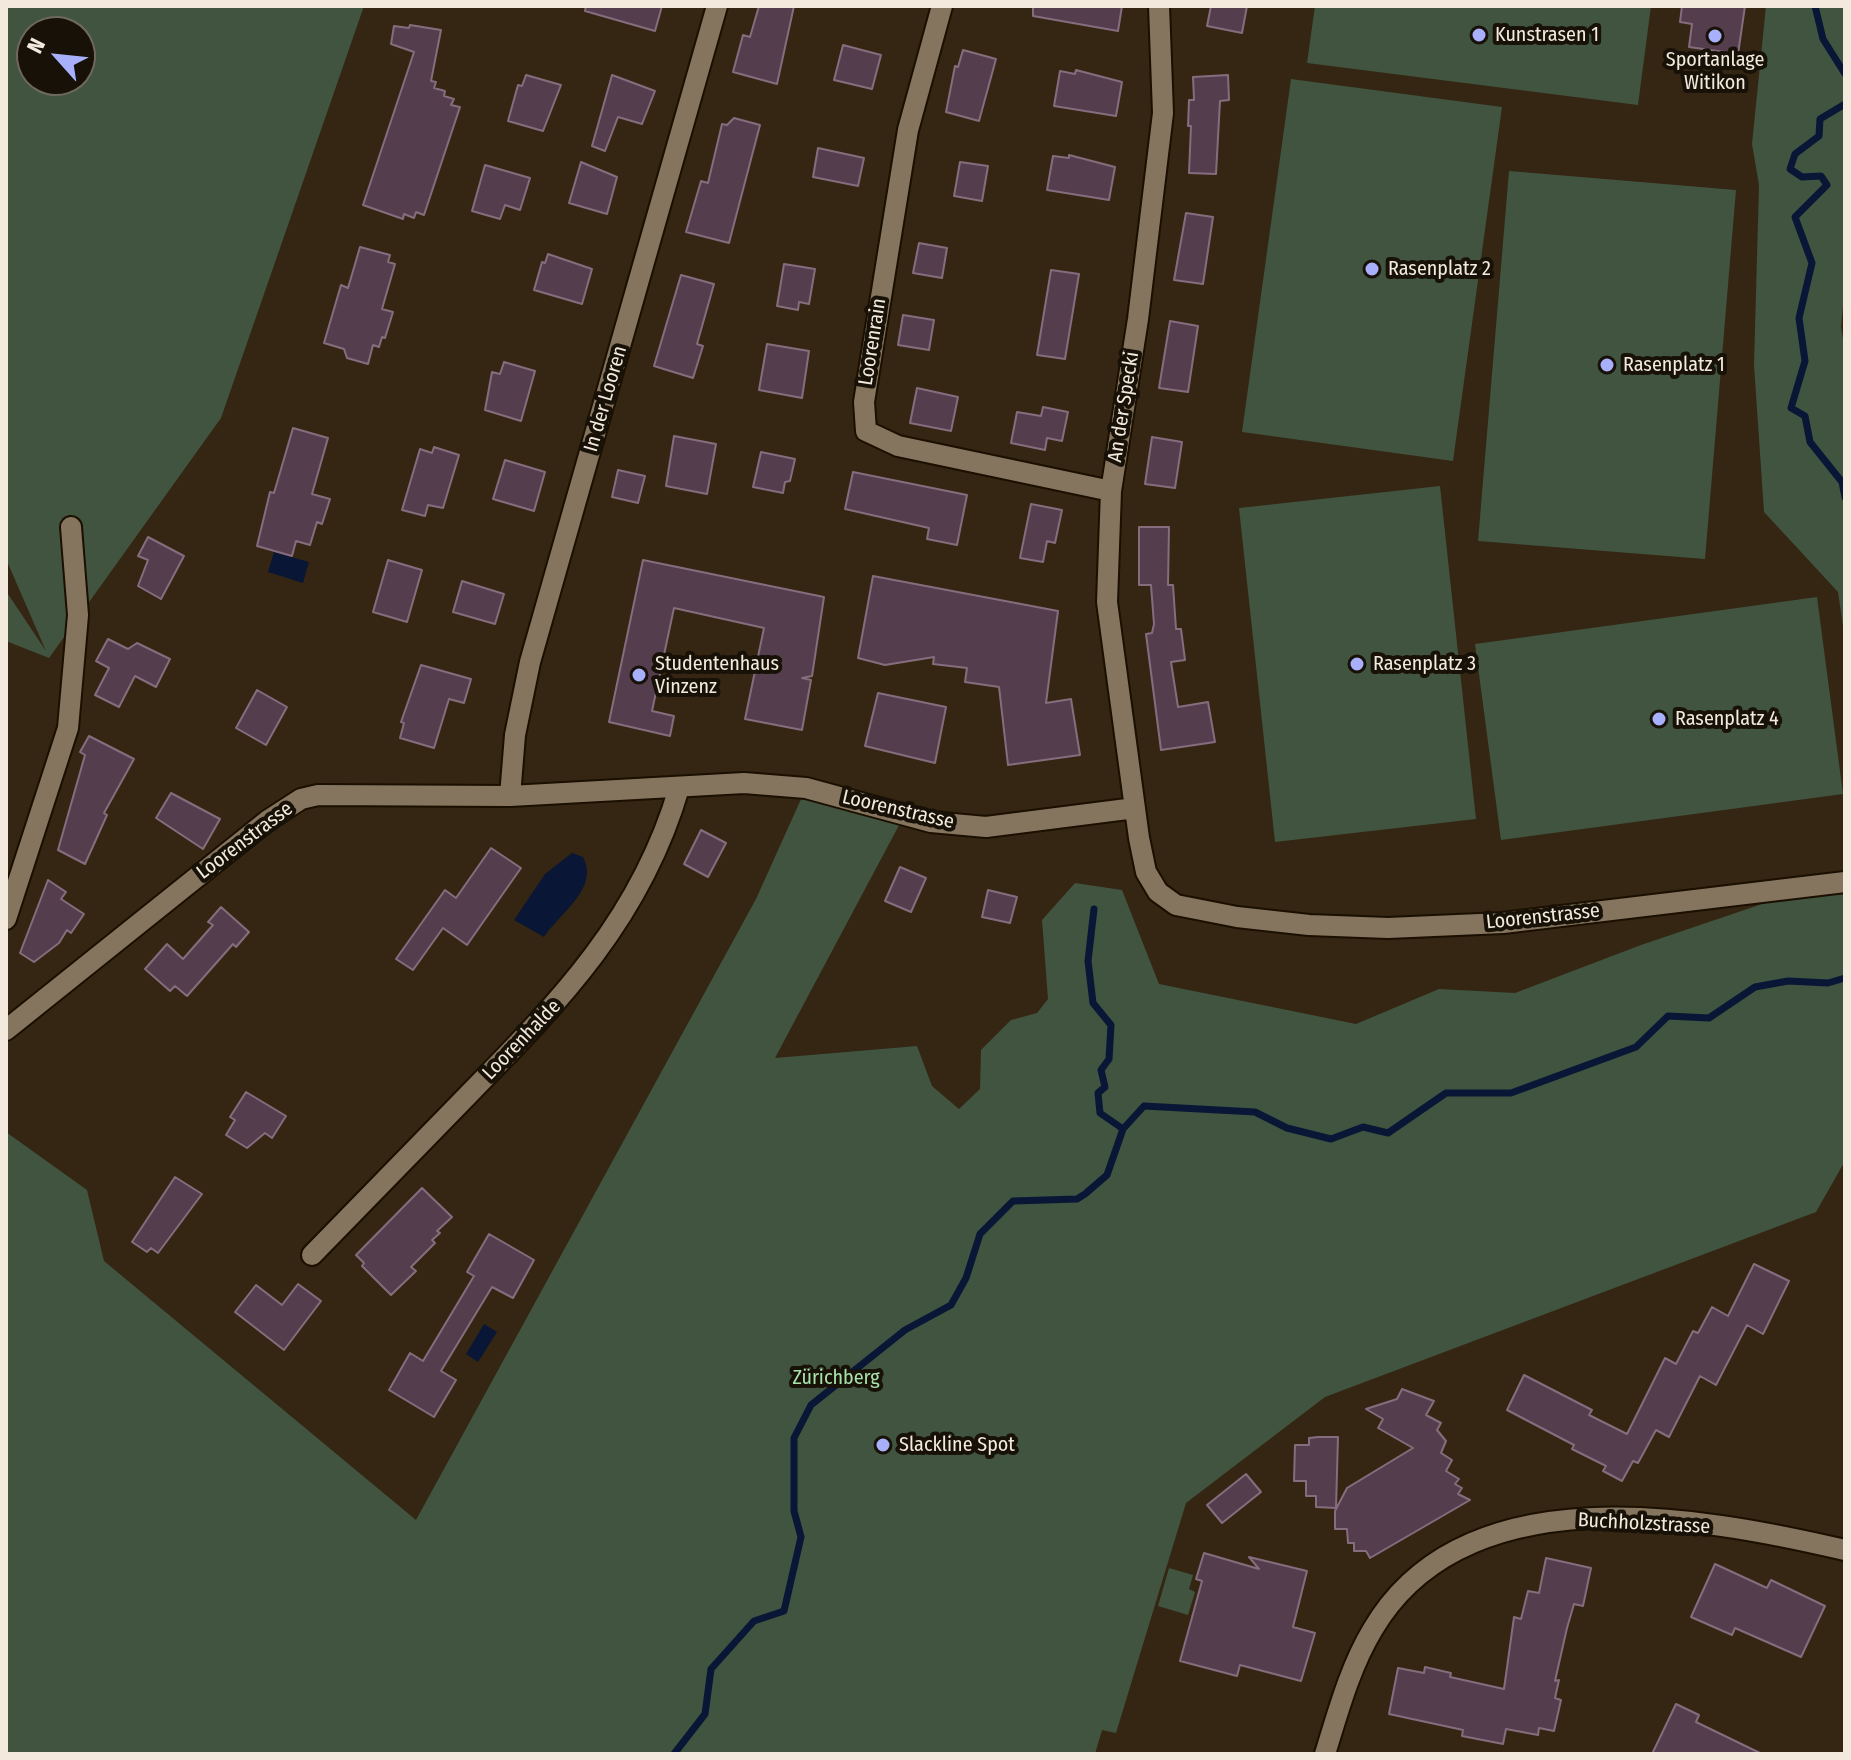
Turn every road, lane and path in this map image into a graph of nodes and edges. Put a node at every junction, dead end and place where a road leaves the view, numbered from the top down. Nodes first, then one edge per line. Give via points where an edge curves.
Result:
1 (717, 6) edge
2 (942, 6) edge
3 (1159, 6) edge
4 (1111, 491) junction
5 (71, 527) dead end
6 (679, 788) junction
7 (510, 796) junction
8 (1135, 808) junction
9 (1845, 882) edge
10 (6, 919) edge
11 (6, 1030) edge
12 (312, 1255) dead end
13 (1845, 1550) edge
14 (1325, 1754) edge

1 - 7 street, In der Looren via 530,662 515,735
2 - 4 street, Loorenrain via 908,130 864,402 866,431 898,446
3 - 4 street, An der Specki via 1163,113
4 - 8 street, An der Specki via 1107,602
5 - 10 street via 78,615 68,728
6 - 7 street, Loorenstrasse
6 - 8 street, Loorenstrasse via 744,783 806,788 958,826
6 - 12 street, Loorenhalde via 664,839 612,932 565,996
7 - 11 street, Loorenstrasse via 335,793 301,799
8 - 9 street, Loorenstrasse via 1146,872 1158,892 1176,905 1294,923 1388,928 1503,923
13 - 14 street, Buchholzstrasse via 1693,1523 1584,1518 1509,1528 1462,1546 1420,1575 1373,1627

